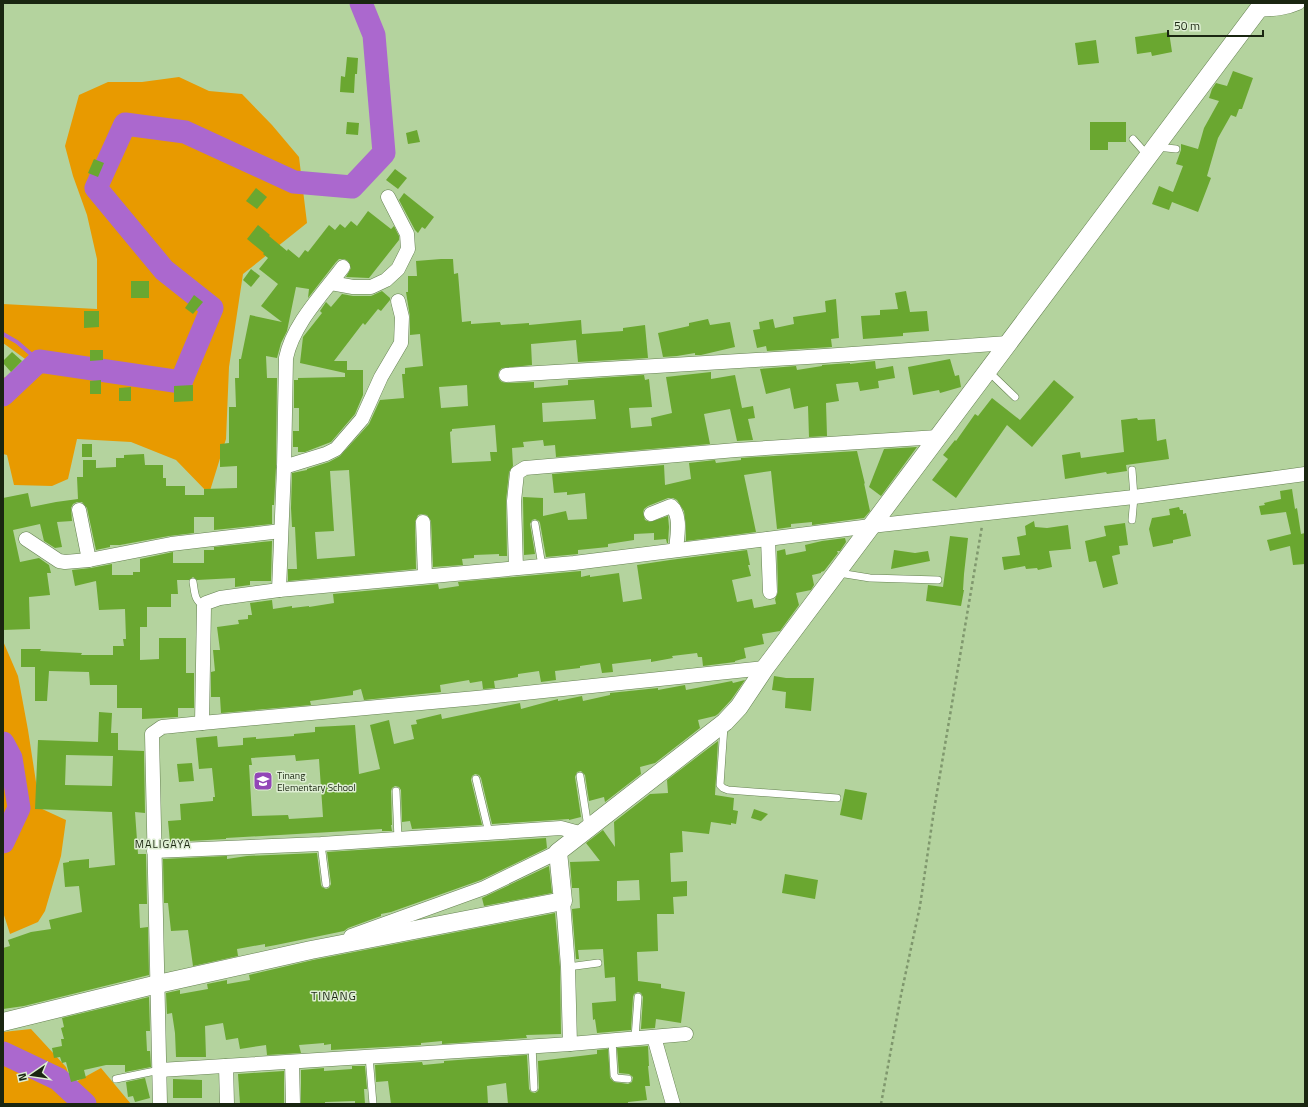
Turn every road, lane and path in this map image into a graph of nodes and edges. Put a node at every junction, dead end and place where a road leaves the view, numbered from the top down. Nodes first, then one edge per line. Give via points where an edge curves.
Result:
1 (1298, 3) edge
2 (1260, 7) edge
3 (1132, 140) dead end
4 (1176, 149) dead end
5 (1152, 151) junction
6 (388, 197) dead end
7 (343, 267) dead end
8 (331, 283) junction
9 (398, 301) dead end
10 (1008, 344) junction
11 (987, 371) junction
12 (506, 375) dead end
13 (1014, 397) dead end
14 (938, 437) junction
15 (284, 467) junction
16 (1132, 470) dead end
17 (1305, 474) edge
18 (1134, 497) junction
19 (79, 510) dead end
20 (651, 514) dead end
21 (984, 514) junction
22 (1132, 520) dead end
23 (423, 522) dead end
24 (535, 524) dead end
25 (871, 526) junction
26 (281, 531) junction
27 (26, 538) dead end
28 (768, 539) junction
29 (676, 550) junction
30 (89, 560) junction
31 (542, 566) junction
32 (516, 568) junction
33 (836, 573) junction
34 (425, 576) junction
35 (938, 580) dead end
36 (193, 582) dead end
37 (279, 590) junction
38 (770, 592) dead end
39 (204, 606) junction
40 (765, 668) junction
41 (725, 722) junction
42 (202, 723) junction
43 (580, 776) dead end
44 (476, 779) dead end
45 (396, 791) dead end
46 (837, 798) dead end
47 (585, 831) junction
48 (489, 833) junction
49 (398, 839) junction
50 (321, 844) junction
51 (154, 851) junction
52 (558, 852) junction
53 (326, 884) dead end
54 (562, 901) junction
55 (311, 950) junction
56 (598, 963) dead end
57 (568, 967) junction
58 (158, 984) junction
59 (638, 997) dead end
60 (3, 1022) edge
61 (686, 1034) dead end
62 (654, 1037) junction
63 (635, 1038) junction
64 (612, 1040) junction
65 (570, 1044) junction
66 (532, 1046) junction
67 (369, 1056) junction
68 (292, 1062) junction
69 (226, 1066) junction
70 (160, 1070) junction
71 (116, 1079) dead end
72 (628, 1079) dead end
73 (534, 1088) dead end
74 (160, 1104) edge
75 (227, 1104) edge
76 (292, 1104) edge
77 (373, 1104) edge
78 (673, 1104) edge
79 (881, 1104) edge

1 - 2 street via 1274,9
2 - 5 street
3 - 5 lane
4 - 5 lane
5 - 10 street
6 - 8 street via 406,234 408,249 398,269 386,280 370,287
7 - 8 street
8 - 15 street via 288,344
9 - 15 street via 402,317 401,342 381,377 362,419 336,449
10 - 11 street
10 - 12 street
11 - 13 lane
11 - 14 street
14 - 25 street
14 - 32 street via 525,468 517,473 514,501
15 - 26 street
16 - 18 lane
17 - 18 street
18 - 21 street
18 - 22 lane
19 - 30 street
20 - 29 street via 671,506 675,509 678,524
21 - 25 street
21 - 79 path via 920,906
23 - 34 street
24 - 31 lane
25 - 28 street
25 - 33 street
26 - 30 street via 171,544
26 - 37 street
27 - 30 street via 59,561
28 - 29 street
28 - 38 street
29 - 31 street
31 - 32 street
32 - 34 street
33 - 35 lane via 870,578
33 - 40 street
34 - 37 street
36 - 39 lane via 198,603
37 - 39 street via 210,600
39 - 42 street
40 - 41 street via 739,707
40 - 42 street
41 - 46 lane via 720,785 723,788
41 - 47 street
42 - 51 street via 162,727 152,734
43 - 47 lane
44 - 48 lane
45 - 49 lane
47 - 48 street via 561,828
47 - 52 street
48 - 49 street
49 - 50 street
50 - 51 street
50 - 53 lane
51 - 58 street
52 - 54 street
52 - 55 street via 484,888
54 - 55 street
54 - 57 street
55 - 58 street
56 - 57 lane
57 - 65 street
58 - 60 street
58 - 70 street
59 - 63 lane
61 - 62 street
62 - 63 street
62 - 78 street
63 - 64 street
64 - 65 street
64 - 72 lane via 614,1075 616,1078
65 - 66 street
66 - 67 street
66 - 73 lane
67 - 68 street
67 - 77 lane
68 - 69 street
68 - 76 street
69 - 70 street
69 - 75 street
70 - 71 lane
70 - 74 street

